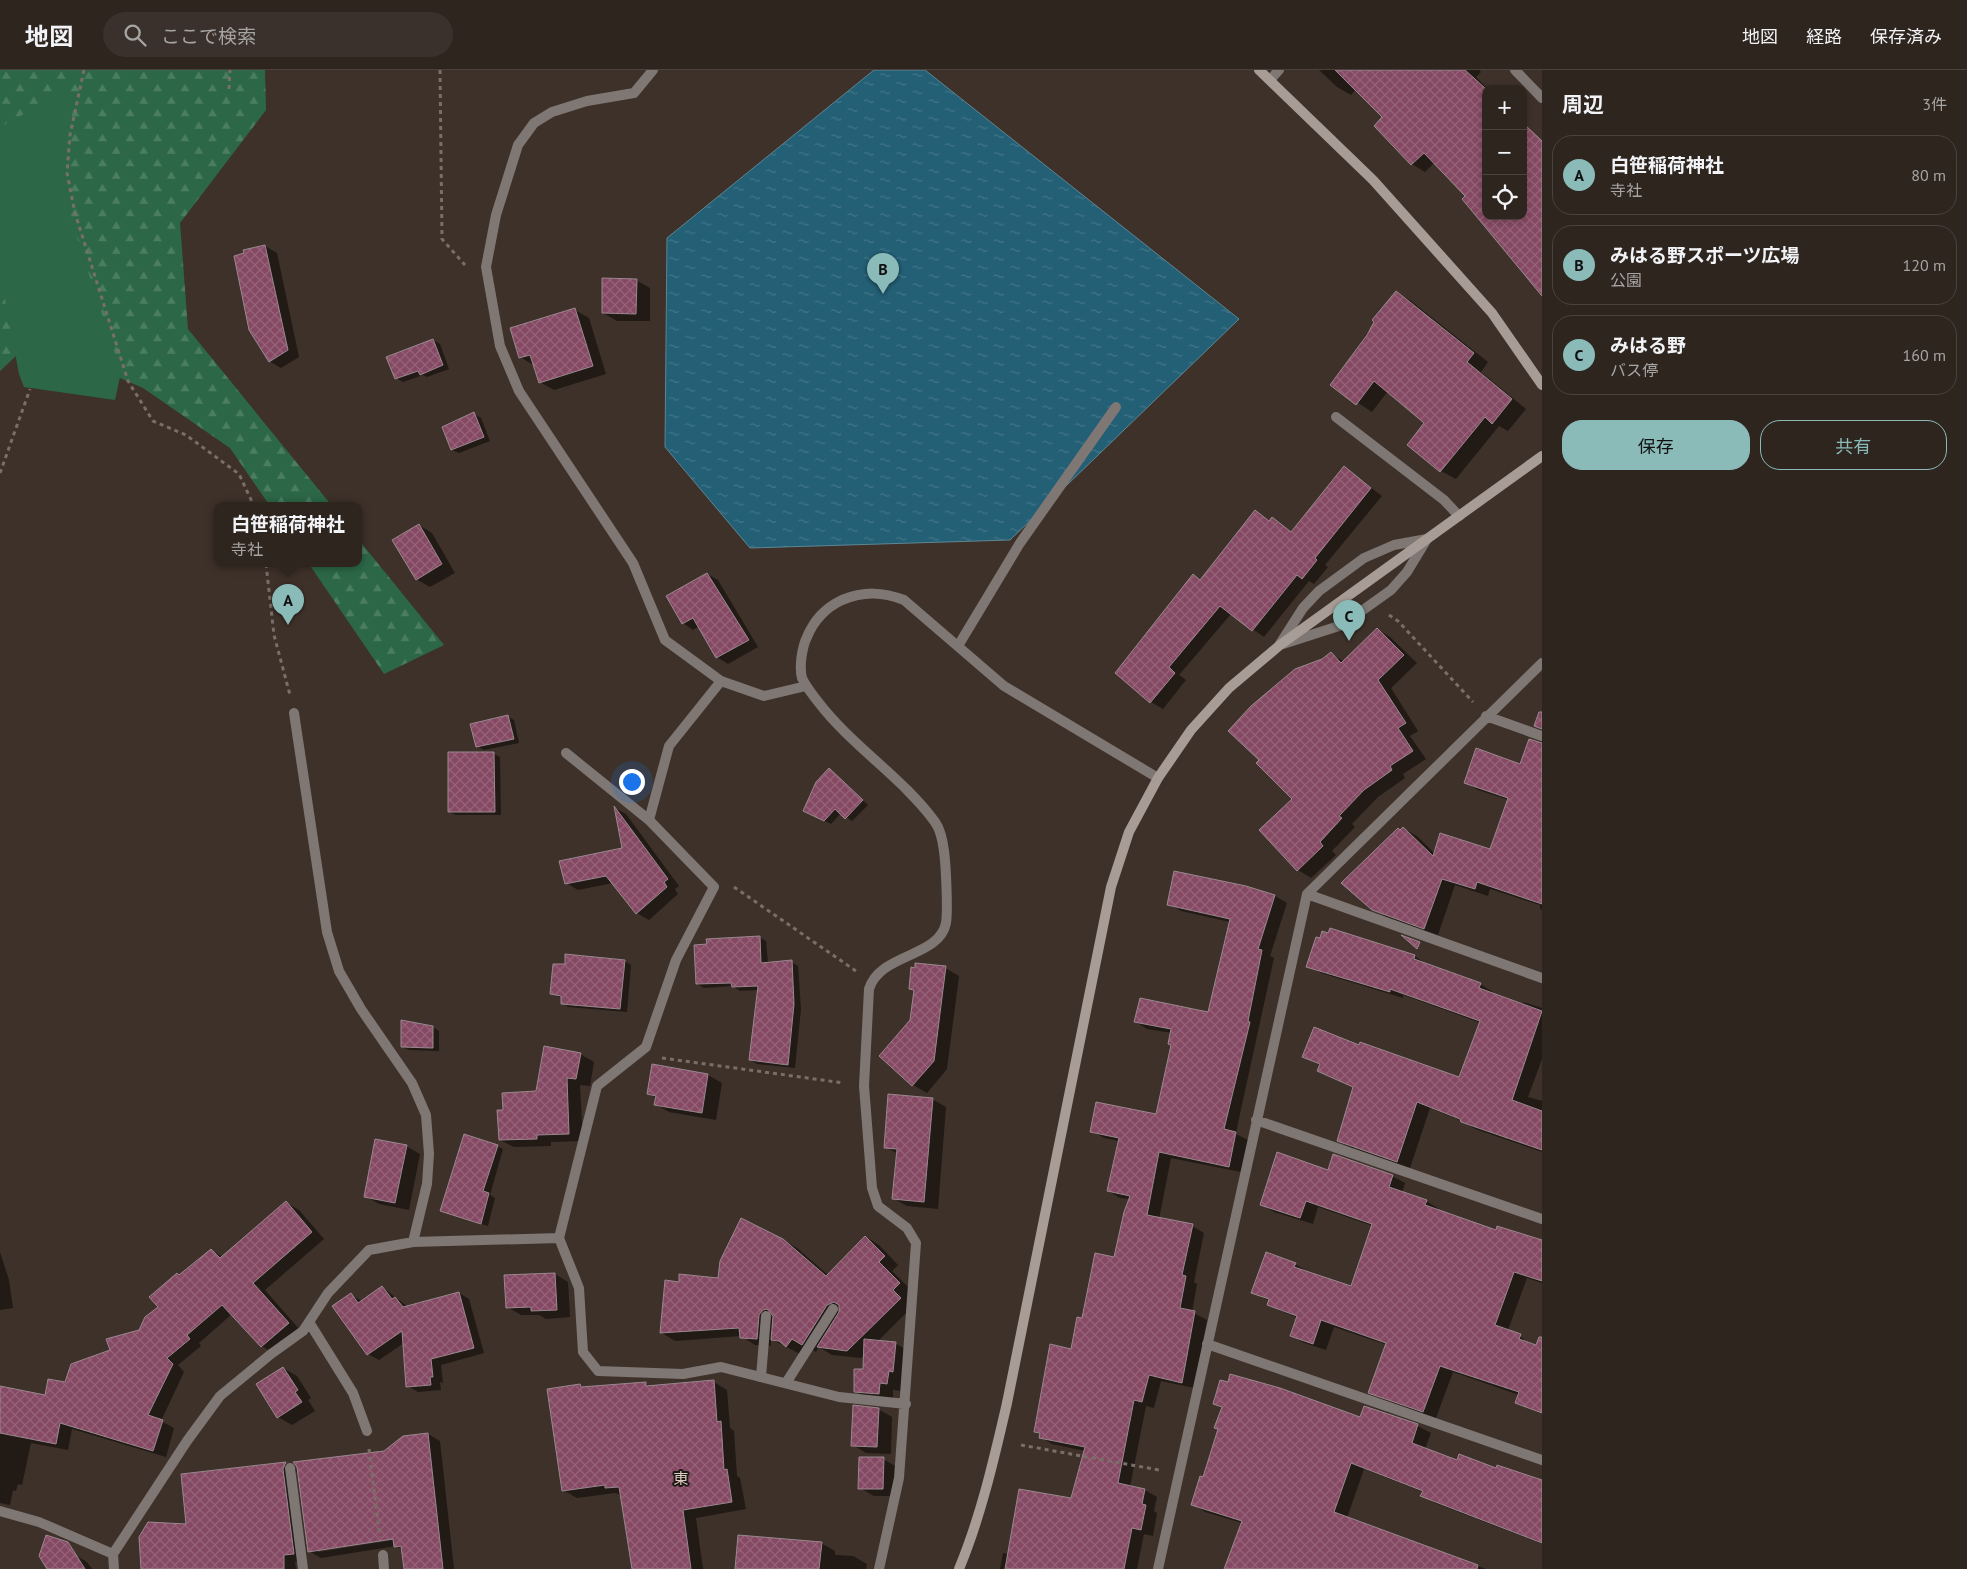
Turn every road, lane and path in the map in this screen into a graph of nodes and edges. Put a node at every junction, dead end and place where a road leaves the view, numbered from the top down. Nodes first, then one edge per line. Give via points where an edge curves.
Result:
1 (84, 70) edge
2 (230, 70) edge
3 (440, 70) edge
4 (654, 70) edge
5 (1259, 70) edge
6 (1279, 70) edge
7 (1515, 70) edge
8 (1270, 80) junction
9 (228, 89) dead end
10 (1542, 98) edge
11 (466, 266) dead end
12 (1542, 385) edge
13 (30, 390) dead end
14 (1116, 407) dead end
15 (1336, 417) dead end
16 (1542, 456) edge
17 (0, 473) edge
18 (252, 502) edge
19 (1458, 516) junction
20 (1427, 539) junction
21 (266, 567) edge
22 (1384, 611) dead end
23 (1280, 645) junction
24 (958, 646) junction
25 (1542, 663) edge
26 (721, 681) junction
27 (806, 686) junction
28 (294, 713) joint
29 (1486, 716) junction
30 (1542, 736) edge
31 (566, 753) dead end
32 (1158, 778) junction
33 (649, 820) junction
34 (714, 886) junction
35 (1307, 894) junction
36 (1542, 978) edge
37 (871, 982) junction
38 (636, 1054) junction
39 (864, 1086) junction
40 (1256, 1120) junction
41 (1542, 1219) edge
42 (559, 1238) junction
43 (413, 1242) junction
44 (833, 1309) dead end
45 (766, 1316) dead end
46 (309, 1322) junction
47 (1207, 1344) junction
48 (760, 1377) junction
49 (786, 1383) junction
50 (906, 1404) junction
51 (367, 1431) joint
52 (1021, 1445) dead end
53 (1542, 1460) edge
54 (290, 1468) dead end
55 (1179, 1473) junction
56 (0, 1511) edge
57 (113, 1554) junction
58 (383, 1555) joint
59 (1161, 1568) edge
60 (114, 1569) edge
61 (303, 1569) edge
62 (384, 1569) edge
63 (880, 1569) edge
64 (959, 1569) edge

1 - 18 path via 70,135 67,173 75,212 128,381 153,421 186,435 239,474
2 - 9 path
3 - 11 path via 442,239
4 - 26 street via 634,93 587,101 552,112 534,123 518,145 496,215 486,267 500,346 519,391 633,562 665,640
5 - 8 street
6 - 8 street
7 - 10 street
8 - 12 street via 1373,180 1492,313
13 - 17 path
14 - 24 street via 1020,543
15 - 19 street via 1444,500
16 - 19 street
19 - 20 street
20 - 23 street
20 - 23 street via 1407,572 1391,590 1342,625
20 - 23 street via 1394,545 1364,558 1319,591 1303,608
21 - 28 path via 274,635
22 - 29 path via 1398,621
23 - 32 street via 1229,688 1191,730
24 - 27 street via 904,600 884,593 855,595 832,605 813,622 803,645 801,676
24 - 32 street via 1004,686
25 - 29 street
26 - 27 street via 764,696
26 - 33 street via 669,746
27 - 37 street via 831,719 936,824 944,849 946,924 936,942 887,967
28 - 43 street via 327,932 339,972 412,1083 426,1115 427,1184
29 - 30 street
29 - 35 street
31 - 33 street
32 - 64 street via 1129,832 1111,887 1007,1403 990,1476
33 - 34 street
34 - 37 path via 729,884
34 - 38 street via 676,960 646,1047
35 - 36 street
35 - 40 street
37 - 39 street
38 - 39 path
38 - 42 street via 597,1086
39 - 50 street via 872,1188 878,1206 906,1228 916,1243
40 - 41 street
40 - 47 street
42 - 43 street
42 - 48 street via 579,1288 582,1352 598,1371 682,1374 721,1367
43 - 46 street via 369,1250 328,1293
44 - 49 street
45 - 48 street
46 - 51 street via 353,1393
46 - 57 street via 220,1396
47 - 53 street
47 - 55 street
48 - 49 street
49 - 50 street via 839,1397
50 - 63 street via 899,1478
51 - 58 path
52 - 55 path
54 - 61 street
55 - 59 street
56 - 57 street via 39,1522
57 - 60 street
58 - 62 street

